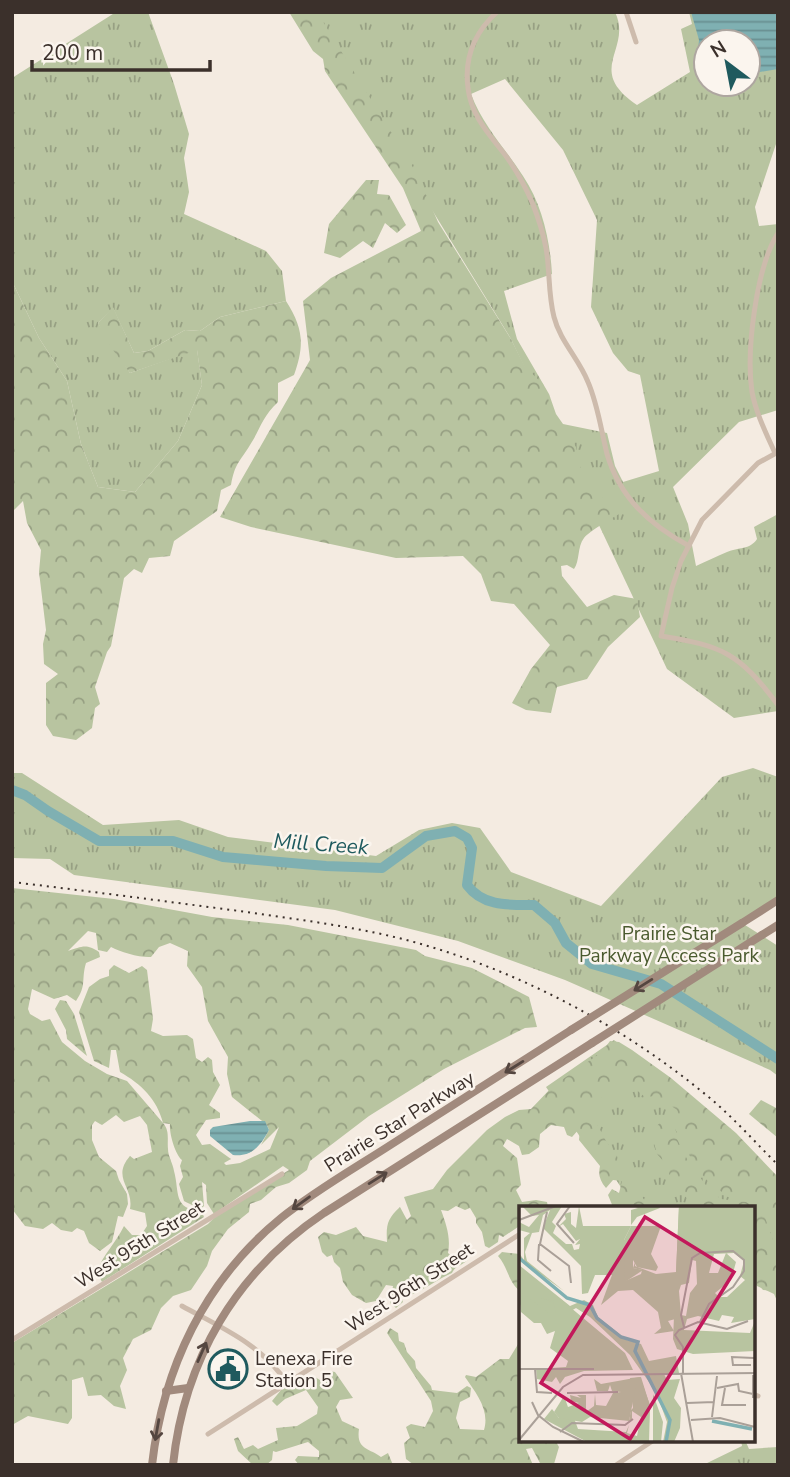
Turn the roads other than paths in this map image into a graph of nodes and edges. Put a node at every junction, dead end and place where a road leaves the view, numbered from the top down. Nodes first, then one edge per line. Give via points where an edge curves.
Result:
1 (497, 12) edge
2 (626, 12) edge
3 (636, 42) dead end
4 (778, 233) edge
5 (776, 452) edge
6 (689, 546) junction
7 (777, 704) edge
8 (778, 901) edge
9 (778, 925) edge
10 (282, 1174) dead end
11 (519, 1235) edge
12 (182, 1306) dead end
13 (198, 1315) junction
14 (216, 1325) junction
15 (12, 1340) edge
16 (287, 1383) junction
17 (188, 1388) junction
18 (166, 1391) junction
19 (208, 1434) dead end
20 (651, 1442) edge
21 (152, 1465) edge
22 (173, 1465) edge
23 (616, 1465) edge

1 - 6 street via 470,51 467,75 472,106 516,171 537,213 554,316 588,381 619,483 651,522
2 - 3 street
4 - 5 street via 762,267 751,362 755,405
5 - 6 street via 758,463 702,520
6 - 7 street via 672,588 661,636 706,644 730,654
8 -> 13 main road, Prairie Star Parkway, bridge via 309,1197 238,1260
14 -> 9 main road, Prairie Star Parkway, bridge via 251,1275 303,1227
10 - 15 street, West 95th Street
11 - 16 street, West 96th Street
12 - 13 street
13 - 14 street
13 - 18 main road, Prairie Star Parkway
14 - 16 street via 262,1352
17 -> 14 main road, Prairie Star Parkway
16 - 19 street, West 96th Street
17 - 18 main road
17 - 22 main road, Prairie Star Parkway
18 -> 21 main road, Prairie Star Parkway
20 - 23 street

